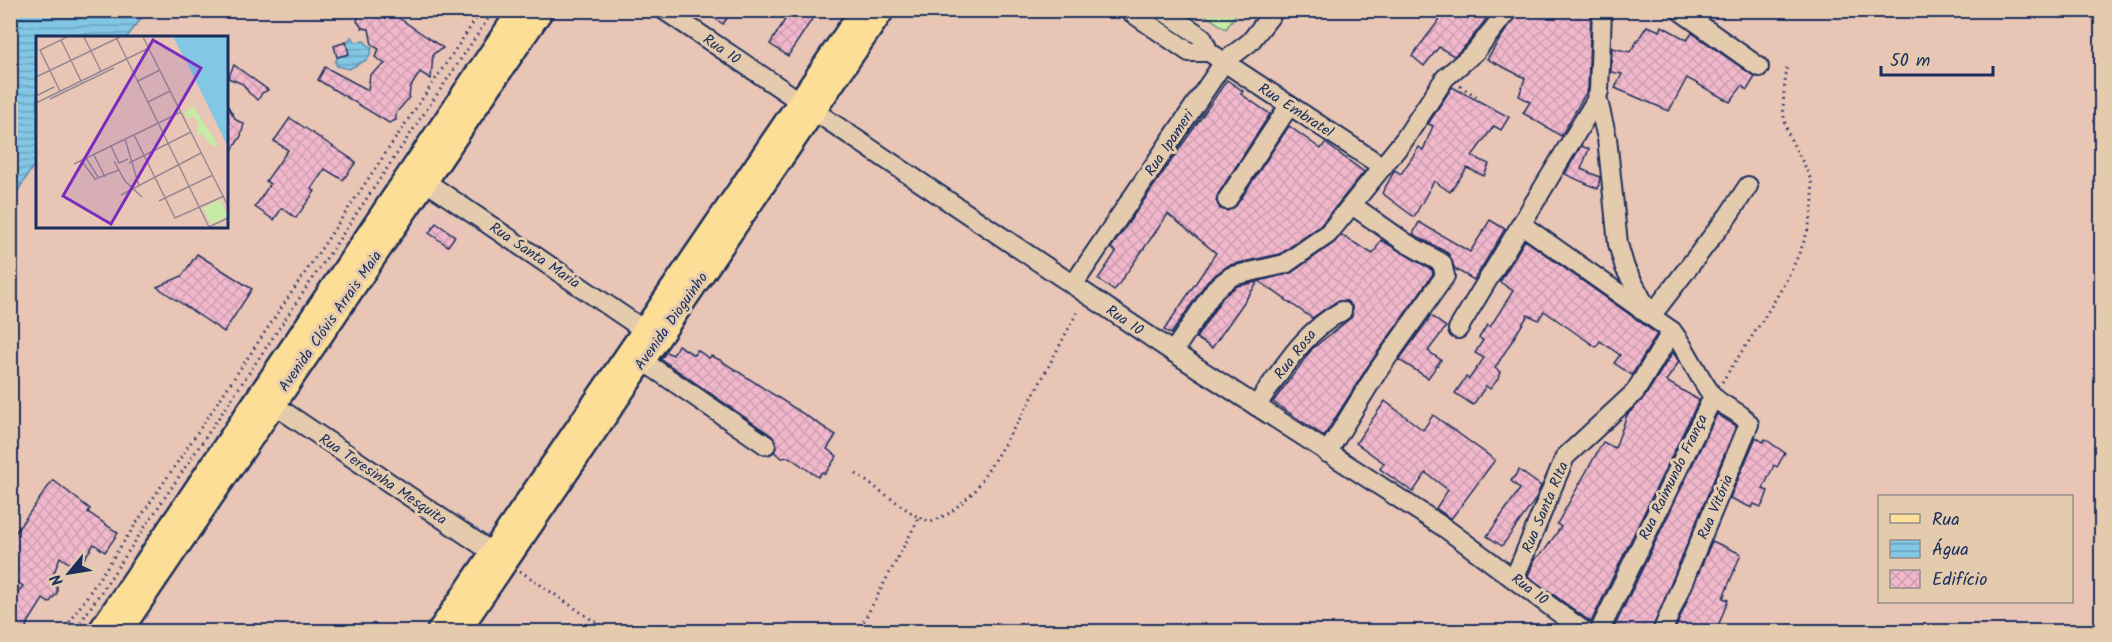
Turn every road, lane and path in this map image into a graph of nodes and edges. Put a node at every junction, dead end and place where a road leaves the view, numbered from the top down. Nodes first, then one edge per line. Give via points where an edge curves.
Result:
1 (482, 10) edge
2 (494, 10) edge
3 (520, 10) edge
4 (542, 10) edge
5 (664, 10) edge
6 (862, 10) edge
7 (883, 10) edge
8 (1128, 10) edge
9 (1162, 10) edge
10 (1275, 10) edge
11 (1508, 10) edge
12 (1602, 10) edge
13 (1679, 10) edge
14 (1217, 57) junction
15 (1759, 67) dead end
16 (1787, 67) dead end
17 (1597, 97) junction
18 (1289, 106) junction
19 (808, 108) junction
20 (1383, 167) junction
21 (419, 177) junction
22 (1748, 186) dead end
23 (1227, 201) dead end
24 (1352, 205) junction
25 (1521, 224) junction
26 (1080, 289) junction
27 (1342, 311) dead end
28 (1652, 316) junction
29 (1458, 329) dead end
30 (1672, 331) junction
31 (650, 334) junction
32 (1173, 352) junction
33 (643, 361) junction
34 (1713, 397) junction
35 (266, 399) junction
36 (1256, 406) junction
37 (766, 445) dead end
38 (1327, 453) junction
39 (856, 474) dead end
40 (919, 518) junction
41 (499, 557) junction
42 (1515, 577) junction
43 (63, 632) edge
44 (74, 632) edge
45 (99, 632) edge
46 (120, 632) edge
47 (438, 632) edge
48 (458, 632) edge
49 (610, 632) edge
50 (858, 632) edge
51 (1585, 632) edge
52 (1599, 632) edge
53 (1662, 632) edge

1 - 43 path
2 - 44 path
3 - 21 main road, Avenida Clóvis Arrais Maia
4 - 21 main road, Avenida Clóvis Arrais Maia
5 - 19 street, Rua 10
6 - 19 main road, Avenida Dioguinho
7 - 19 main road, Avenida Dioguinho
8 - 14 street, Rua Embratel via 1189,52
9 - 14 street, Rua Embratel via 1202,37
10 - 14 street, Rua Ipameri via 1250,42
11 - 20 street via 1475,52 1445,78
12 - 17 street
13 - 15 street
14 - 18 street, Rua Embratel
14 - 26 street, Rua Ipameri
16 - 34 path via 1785,123 1811,181 1813,208 1797,262
17 - 25 street
17 - 28 street via 1607,138 1618,244 1625,268
18 - 20 street, Rua Embratel
18 - 23 street
19 - 26 street, Rua 10
19 - 31 main road, Avenida Dioguinho
20 - 24 street
21 - 31 street, Rua Santa Maria
21 - 35 main road, Avenida Clóvis Arrais Maia via 298,371
22 - 28 street
24 - 32 street via 1328,234 1299,256 1223,282
24 - 38 street via 1442,263 1445,276 1377,372
25 - 28 street, Rua Raimundo França
25 - 29 street
26 - 32 street, Rua 10
26 - 40 path via 1027,407 975,491 950,513 931,522
27 - 36 street, Rua Rosa via 1318,325
28 - 30 street, Rua Raimundo França
30 - 34 street, Rua Raimundo França
30 - 42 street, Rua Santa RIta via 1635,392 1565,456
31 - 33 main road, Avenida Dioguinho
31 - 41 main road, Avenida Dioguinho
32 - 36 street, Rua 10
33 - 37 street
33 - 41 main road, Avenida Dioguinho
34 - 52 street, Rua Raimundo França
34 - 53 street, Rua Vitória via 1743,416 1749,427
35 - 41 street, Rua Teresinha Mesquita
35 - 45 main road, Avenida Clóvis Arrais Maia
35 - 46 main road, Avenida Clóvis Arrais Maia
36 - 38 street, Rua 10
38 - 42 street, Rua 10
39 - 40 path
40 - 50 path
41 - 47 main road, Avenida Dioguinho
41 - 48 main road, Avenida Dioguinho
41 - 49 path
42 - 51 street, Rua 10

